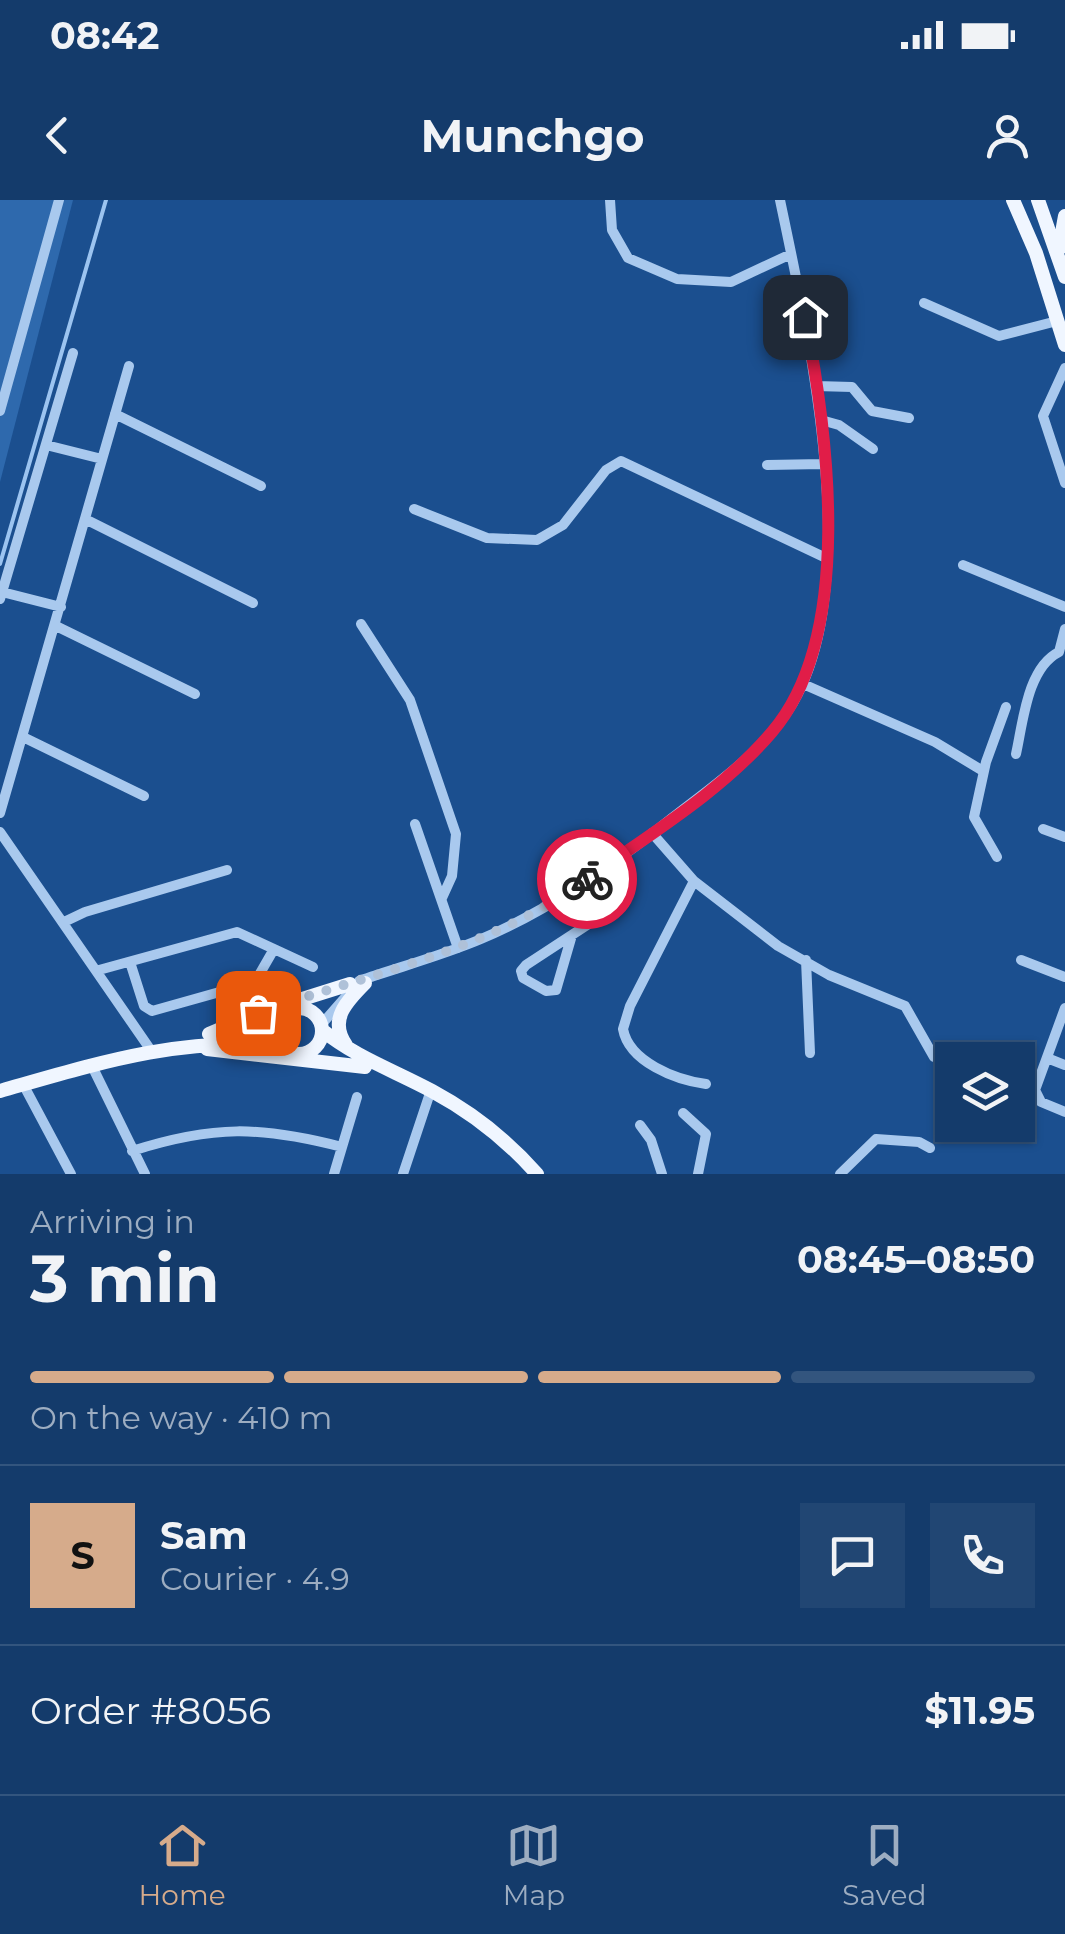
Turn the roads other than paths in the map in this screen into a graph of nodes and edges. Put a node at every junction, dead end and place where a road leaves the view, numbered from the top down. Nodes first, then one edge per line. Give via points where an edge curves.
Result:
1 (59, 200) edge
2 (610, 200) edge
3 (780, 200) edge
4 (1013, 200) edge
5 (1026, 200) edge
6 (1038, 200) edge
7 (1065, 216) edge
8 (1028, 231) junction
9 (791, 254) junction
10 (1058, 255) junction
11 (1065, 277) edge
12 (924, 304) dead end
13 (1057, 321) junction
14 (1065, 345) edge
15 (74, 353) dead end
16 (129, 366) dead end
17 (1065, 368) edge
18 (816, 386) junction
19 (0, 412) edge
20 (115, 414) junction
21 (909, 418) dead end
22 (821, 420) junction
23 (46, 445) junction
24 (873, 449) dead end
25 (102, 459) junction
26 (767, 464) dead end
27 (823, 464) junction
28 (1065, 483) edge
29 (261, 486) dead end
30 (414, 509) dead end
31 (85, 519) junction
32 (826, 558) junction
33 (963, 565) dead end
34 (1, 596) edge
35 (253, 603) dead end
36 (61, 607) junction
37 (1065, 607) edge
38 (360, 624) dead end
39 (56, 626) junction
40 (1065, 629) edge
41 (803, 684) junction
42 (195, 694) dead end
43 (1006, 707) dead end
44 (23, 737) junction
45 (1016, 754) dead end
46 (984, 771) junction
47 (144, 796) dead end
48 (0, 813) edge
49 (415, 824) dead end
50 (1043, 828) dead end
51 (0, 832) edge
52 (652, 833) junction
53 (1065, 836) edge
54 (997, 857) dead end
55 (226, 870) dead end
56 (600, 870) junction
57 (694, 881) junction
58 (442, 898) junction
59 (64, 922) junction
60 (572, 935) junction
61 (458, 948) junction
62 (274, 949) junction
63 (806, 960) junction
64 (1022, 960) dead end
65 (130, 962) junction
66 (312, 967) dead end
67 (99, 970) junction
68 (1065, 975) edge
69 (358, 983) junction
70 (299, 1008) junction
71 (1065, 1008) edge
72 (281, 1018) junction
73 (321, 1027) junction
74 (209, 1034) junction
75 (170, 1046) junction
76 (188, 1046) junction
77 (282, 1046) junction
78 (150, 1049) junction
79 (309, 1052) junction
80 (351, 1053) junction
81 (810, 1053) dead end
82 (934, 1057) dead end
83 (1047, 1058) junction
84 (91, 1064) junction
85 (1065, 1066) edge
86 (371, 1068) junction
87 (23, 1084) junction
88 (706, 1084) dead end
89 (431, 1090) junction
90 (0, 1091) edge
91 (357, 1097) dead end
92 (1065, 1112) edge
93 (684, 1113) dead end
94 (640, 1125) dead end
95 (342, 1147) junction
96 (930, 1148) dead end
97 (132, 1151) junction
98 (71, 1174) edge
99 (144, 1174) edge
100 (334, 1174) edge
101 (404, 1174) edge
102 (537, 1174) edge
103 (662, 1174) edge
104 (698, 1174) edge
105 (840, 1174) edge

1 - 19 street
2 - 9 street via 612,230 628,258 677,279 732,282
3 - 9 street
4 - 8 main road
5 - 8 main road
6 - 10 main road
7 - 10 main road
8 - 13 main road
9 - 18 street
10 - 11 main road
12 - 13 street via 999,336
13 - 14 main road
15 - 23 street
16 - 20 street
17 - 28 street via 1042,416
18 - 21 street via 852,387 872,411
18 - 22 street
20 - 25 street
20 - 29 street
22 - 24 street
22 - 27 street
23 - 25 street
23 - 34 street
25 - 31 street
26 - 27 street
27 - 32 street
30 - 32 street via 486,538 537,540 562,526 606,470 621,461
31 - 35 street
31 - 36 street
32 - 41 street via 820,632
33 - 37 street
34 - 36 street
36 - 39 street
38 - 58 street via 410,700 456,834 452,876
39 - 42 street
39 - 44 street
40 - 45 street via 1030,695
41 - 46 street
41 - 52 street via 756,749
43 - 46 street
44 - 47 street
44 - 48 street
46 - 54 street via 974,817
49 - 58 street
50 - 53 street
51 - 59 street
52 - 56 street
52 - 57 street
55 - 59 street
56 - 60 street via 617,895 615,903
56 - 61 street via 561,898
57 - 63 street
57 - 88 street via 623,1029 637,1056
58 - 61 street
59 - 67 street
60 - 60 street via 526,965 523,978 556,990
61 - 69 street
62 - 65 street via 237,932
62 - 65 street via 255,982 152,1011 144,1006
62 - 66 street
63 - 81 street
63 - 82 street via 906,1006
64 - 68 street
65 - 67 street
67 - 78 street
69 - 70 street
69 - 73 street
69 - 74 main road
69 - 80 main road via 338,1023
70 - 72 main road
70 - 73 main road via 313,1013
71 - 83 street
72 - 74 main road
72 - 77 main road via 276,1032
73 - 79 main road
73 - 80 main road
74 - 75 main road
75 - 76 main road
75 - 78 main road
76 - 77 main road
76 - 86 main road
77 - 79 main road
78 - 84 main road
79 - 86 main road
80 - 86 main road
83 - 85 street
83 - 92 street via 1036,1098
84 - 87 main road
84 - 97 street
86 - 89 main road
87 - 90 main road
87 - 98 street
89 - 101 street
89 - 102 main road via 500,1137
91 - 95 street
93 - 104 street via 706,1134
94 - 103 street
95 - 97 street via 235,1129
95 - 100 street
96 - 105 street via 876,1139
97 - 99 street

